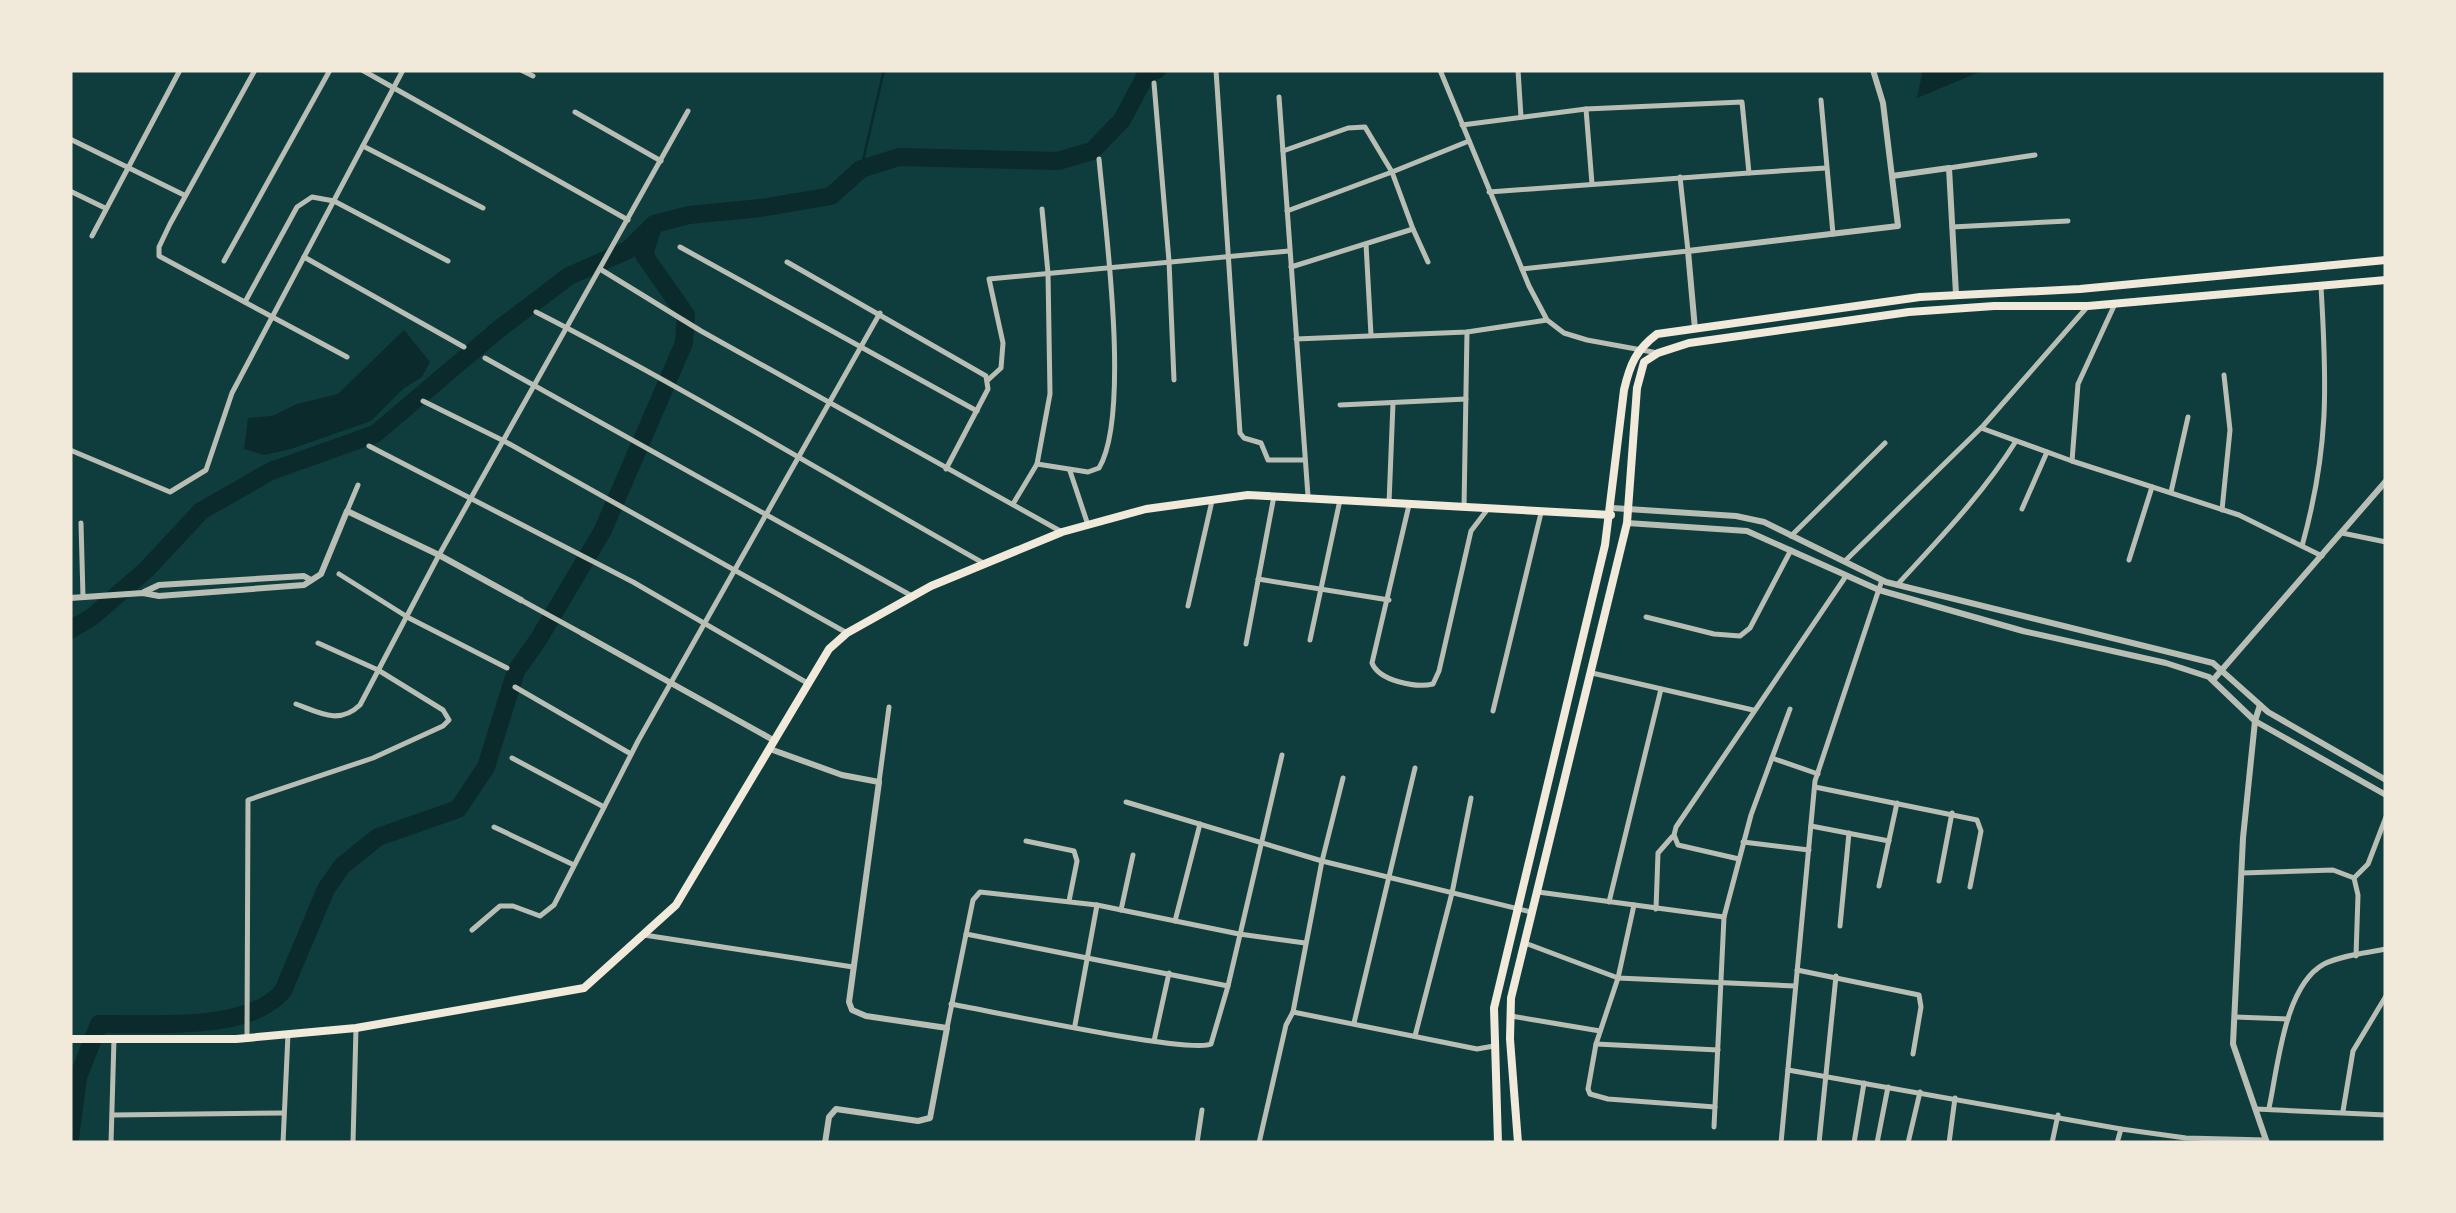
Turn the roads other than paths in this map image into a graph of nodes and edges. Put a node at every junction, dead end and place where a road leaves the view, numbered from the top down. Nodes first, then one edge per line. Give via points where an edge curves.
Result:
1 (180, 70) edge
2 (254, 70) edge
3 (330, 70) edge
4 (362, 70) edge
5 (404, 70) edge
6 (521, 70) edge
7 (1216, 70) edge
8 (1440, 70) edge
9 (1518, 70) edge
10 (1872, 70) edge
11 (533, 76) dead end
12 (1154, 83) dead end
13 (394, 87) junction
14 (1280, 97) dead end
15 (1821, 100) dead end
16 (1586, 109) junction
17 (688, 111) dead end
18 (575, 112) dead end
19 (1521, 118) junction
20 (1462, 126) junction
21 (70, 139) edge
22 (1468, 141) junction
23 (363, 146) junction
24 (1283, 151) junction
25 (2035, 155) dead end
26 (1100, 158) dead end
27 (661, 160) junction
28 (127, 166) junction
29 (1827, 168) junction
30 (1949, 168) junction
31 (1392, 172) junction
32 (1749, 172) junction
33 (1892, 176) junction
34 (1680, 178) junction
35 (1592, 184) junction
36 (70, 190) edge
37 (1489, 192) junction
38 (185, 196) junction
39 (334, 201) junction
40 (105, 208) junction
41 (483, 208) dead end
42 (1042, 208) dead end
43 (1287, 211) junction
44 (628, 220) junction
45 (2068, 221) dead end
46 (1952, 227) junction
47 (1413, 229) junction
48 (1833, 234) junction
49 (92, 236) dead end
50 (1366, 244) junction
51 (680, 248) dead end
52 (1289, 251) junction
53 (1688, 252) junction
54 (1226, 256) junction
55 (304, 258) junction
56 (2386, 260) edge
57 (224, 261) dead end
58 (448, 261) dead end
59 (1169, 261) junction
60 (787, 262) dead end
61 (1428, 262) dead end
62 (1109, 267) junction
63 (1290, 267) junction
64 (600, 269) junction
65 (1522, 269) junction
66 (1048, 273) junction
67 (2386, 280) edge
68 (2321, 284) junction
69 (1956, 294) junction
70 (245, 302) junction
71 (2116, 303) junction
72 (2088, 306) junction
73 (1958, 308) junction
74 (536, 312) dead end
75 (880, 313) junction
76 (273, 316) junction
77 (1548, 320) junction
78 (568, 328) junction
79 (1694, 329) junction
80 (1467, 332) junction
81 (1371, 336) junction
82 (1296, 340) junction
83 (464, 347) dead end
84 (1640, 347) junction
85 (861, 348) junction
86 (1658, 352) junction
87 (346, 356) dead end
88 (484, 358) dead end
89 (2224, 375) dead end
90 (988, 380) junction
91 (1174, 380) dead end
92 (534, 386) junction
93 (1466, 399) junction
94 (423, 401) dead end
95 (1393, 402) junction
96 (831, 403) junction
97 (1340, 405) dead end
98 (977, 411) junction
99 (2188, 417) dead end
100 (1980, 428) junction
101 (2016, 441) junction
102 (504, 442) junction
103 (1885, 443) dead end
104 (369, 446) dead end
105 (70, 450) edge
106 (2047, 452) junction
107 (796, 458) junction
108 (1305, 460) junction
109 (2072, 462) junction
110 (1038, 464) junction
111 (946, 470) junction
112 (1070, 470) junction
113 (2386, 481) edge
114 (358, 485) dead end
115 (2152, 488) junction
116 (2170, 493) junction
117 (1274, 496) junction
118 (1308, 496) junction
119 (1213, 498) junction
120 (470, 500) junction
121 (1340, 500) junction
122 (1388, 503) junction
123 (1012, 504) junction
124 (1410, 504) junction
125 (1464, 508) junction
126 (1628, 508) junction
127 (1487, 510) junction
128 (2022, 510) dead end
129 (2222, 510) junction
130 (347, 511) junction
131 (1542, 513) junction
132 (764, 514) junction
133 (1611, 515) junction
134 (81, 522) dead end
135 (1627, 523) junction
136 (1088, 525) junction
137 (1062, 532) junction
138 (2342, 533) junction
139 (1791, 536) junction
140 (2386, 542) edge
141 (2302, 546) junction
142 (1791, 550) junction
143 (440, 554) junction
144 (2322, 556) junction
145 (2129, 560) dead end
146 (1843, 563) junction
147 (986, 564) junction
148 (734, 570) junction
149 (339, 574) dead end
150 (1846, 576) junction
151 (1258, 580) junction
152 (1882, 580) junction
153 (1897, 585) junction
154 (1323, 588) junction
155 (1879, 590) junction
156 (912, 596) junction
157 (83, 597) junction
158 (70, 598) edge
159 (521, 600) joint
160 (1389, 600) junction
161 (1188, 606) dead end
162 (1646, 617) dead end
163 (408, 618) junction
164 (704, 623) junction
165 (846, 633) junction
166 (582, 634) joint
167 (1310, 640) dead end
168 (318, 643) dead end
169 (1246, 644) dead end
170 (506, 668) dead end
171 (378, 670) junction
172 (2223, 670) junction
173 (1592, 673) junction
174 (2212, 680) junction
175 (670, 683) junction
176 (809, 684) junction
177 (516, 686) dead end
178 (1661, 689) junction
179 (296, 704) dead end
180 (2260, 705) junction
181 (889, 707) dead end
182 (1790, 709) dead end
183 (1753, 710) junction
184 (1493, 711) dead end
185 (2256, 721) junction
186 (773, 745) junction
187 (632, 754) junction
188 (1282, 755) dead end
189 (512, 758) dead end
190 (1772, 758) junction
191 (1415, 768) dead end
192 (1818, 774) junction
193 (1344, 778) dead end
194 (2386, 780) edge
195 (878, 782) junction
196 (1815, 787) junction
197 (2386, 794) edge
198 (1472, 798) dead end
199 (1126, 802) dead end
200 (1897, 803) junction
201 (604, 807) junction
202 (1952, 814) junction
203 (2386, 817) edge
204 (1200, 824) junction
205 (1811, 826) junction
206 (494, 827) dead end
207 (1849, 833) junction
208 (1674, 835) junction
209 (1888, 841) junction
210 (1026, 842) dead end
211 (1743, 842) junction
212 (1263, 843) junction
213 (1809, 850) junction
214 (1132, 855) dead end
215 (1739, 859) junction
216 (1322, 860) junction
217 (574, 865) junction
218 (2241, 874) junction
219 (1388, 877) junction
220 (2354, 878) junction
221 (1940, 881) dead end
222 (1878, 886) dead end
223 (1970, 887) dead end
224 (1536, 892) junction
225 (1452, 893) junction
226 (1069, 901) junction
227 (1609, 902) junction
228 (1096, 905) junction
229 (1634, 906) junction
230 (1515, 909) junction
231 (1656, 909) junction
232 (1122, 910) junction
233 (1531, 912) junction
234 (1724, 918) junction
235 (1175, 920) junction
236 (1840, 926) dead end
237 (472, 930) dead end
238 (965, 934) junction
239 (1239, 934) junction
240 (643, 935) junction
241 (1305, 943) junction
242 (1524, 943) junction
243 (2386, 948) edge
244 (1086, 956) junction
245 (2356, 956) junction
246 (853, 967) junction
247 (1797, 970) junction
248 (1169, 973) junction
249 (1836, 976) junction
250 (1618, 978) junction
251 (1722, 982) junction
252 (1228, 986) junction
253 (1796, 986) junction
254 (2386, 998) edge
255 (952, 1004) junction
256 (1293, 1012) junction
257 (1511, 1016) junction
258 (2235, 1017) junction
259 (2288, 1019) junction
260 (1354, 1023) junction
261 (1075, 1026) junction
262 (356, 1028) junction
263 (946, 1028) junction
264 (1600, 1031) junction
265 (288, 1034) junction
266 (1415, 1036) junction
267 (246, 1038) junction
268 (70, 1039) edge
269 (114, 1039) junction
270 (1154, 1041) junction
271 (1596, 1044) junction
272 (1494, 1046) junction
273 (1718, 1050) junction
274 (1914, 1054) dead end
275 (1788, 1070) junction
276 (1827, 1076) junction
277 (1864, 1082) junction
278 (1888, 1087) junction
279 (1920, 1092) junction
280 (1955, 1098) junction
281 (1715, 1106) junction
282 (2269, 1108) junction
283 (2256, 1109) junction
284 (1202, 1110) dead end
285 (2343, 1111) junction
286 (283, 1113) junction
287 (112, 1115) junction
288 (2058, 1116) junction
289 (2386, 1116) edge
290 (1714, 1127) dead end
291 (2120, 1129) junction
292 (2185, 1140) edge
293 (2267, 1141) edge
294 (2246, 1142) edge
295 (112, 1143) edge
296 (284, 1143) edge
297 (353, 1143) edge
298 (825, 1143) edge
299 (1198, 1143) edge
300 (1259, 1143) edge
301 (1498, 1143) edge
302 (1518, 1143) edge
303 (1781, 1143) edge
304 (1819, 1143) edge
305 (1854, 1143) edge
306 (1877, 1143) edge
307 (1908, 1143) edge
308 (1948, 1143) edge
309 (2052, 1143) edge
310 (2118, 1143) edge

1 - 28 street
2 - 38 street
3 - 57 street
4 - 13 street
5 - 13 street
6 - 11 street
7 - 54 street
8 - 20 street
9 - 19 street
10 - 33 street
12 - 59 street
13 - 23 street
13 - 44 street
14 - 24 street
15 - 29 street
16 - 19 street
16 - 32 street via 1742,102
16 - 35 street
17 - 27 street
18 - 27 street
19 - 20 street
20 - 22 street
21 - 28 street
22 - 31 street
22 - 37 street
23 - 39 street
23 - 41 street
24 - 31 street via 1365,127
24 - 43 street
25 - 30 street
26 - 62 street
27 - 44 street
28 - 38 street
28 - 40 street
29 - 32 street
29 - 48 street
30 - 33 street
30 - 46 street
31 - 43 street
31 - 47 street
32 - 34 street
33 - 48 street via 1898,226
34 - 35 street
34 - 53 street
35 - 37 street
36 - 40 street
37 - 65 street
38 - 70 street via 158,256
39 - 55 street
39 - 58 street
39 - 70 street via 301,202
40 - 49 street
42 - 66 street
43 - 52 street
44 - 64 street
45 - 46 street
46 - 69 street
47 - 50 street
47 - 61 street
48 - 53 street
50 - 63 street
50 - 81 street
51 - 85 street
52 - 54 street
52 - 63 street
53 - 65 street
53 - 79 street
54 - 59 street
54 - 108 street via 1240,433 1261,443 1268,460
55 - 76 street
55 - 83 street
56 - 69 main road
59 - 62 street
59 - 91 street
60 - 75 street
62 - 66 street
62 - 112 street via 1114,413 1102,464 1088,472
63 - 82 street
64 - 78 street
64 - 96 street
65 - 77 street
66 - 90 street via 990,279 1003,343 1001,368
66 - 110 street via 1052,361
67 - 68 main road
68 - 71 main road
68 - 141 street via 2326,422
69 - 73 street
69 - 79 main road
70 - 76 street
71 - 72 main road
71 - 109 street via 2078,384
72 - 73 main road
72 - 100 street
73 - 86 main road via 1689,342
74 - 78 street
75 - 85 street
75 - 90 street
76 - 87 street
76 - 105 street via 199,476 170,492
77 - 80 street
77 - 84 street via 1587,340
78 - 92 street
78 - 107 street
79 - 84 main road via 1657,334
80 - 81 street
80 - 93 street
81 - 82 street
82 - 108 street
84 - 86 street
84 - 133 main road via 1624,390
85 - 96 street
85 - 98 street
86 - 126 main road via 1644,362 1637,388
88 - 92 street
89 - 129 street via 2230,430
90 - 98 street
92 - 102 street
92 - 132 street
93 - 95 street
93 - 125 street
94 - 102 street
95 - 97 street
95 - 122 street
96 - 107 street
96 - 111 street
98 - 111 street
99 - 116 street
100 - 101 street
100 - 146 street
101 - 106 street
101 - 153 street via 1964,512
102 - 120 street
102 - 148 street
103 - 139 street
104 - 120 street
106 - 109 street
106 - 128 street
107 - 132 street
107 - 147 street
108 - 118 street
109 - 115 street
110 - 112 street
110 - 123 street
111 - 123 street
112 - 136 street
113 - 138 street
114 - 130 street
115 - 116 street
115 - 145 street
116 - 129 street
117 - 118 main road
117 - 119 main road
117 - 151 street
118 - 121 main road
119 - 136 main road
119 - 161 street
120 - 143 street
120 - 164 street
121 - 122 main road
121 - 154 street
122 - 124 main road
123 - 137 street
124 - 125 main road
124 - 160 street
125 - 127 main road
126 - 133 street
126 - 135 main road
126 - 139 street via 1736,516
127 - 131 main road
127 - 160 street via 1472,531 1433,684 1418,686 1373,668
129 - 141 street
130 - 143 street
130 - 157 street via 322,574 311,580 159,585 143,593
131 - 133 main road
131 - 184 street
132 - 148 street
132 - 156 street
133 - 135 main road
133 - 230 main road
134 - 157 street
135 - 142 street via 1747,531
135 - 173 main road
136 - 137 main road
137 - 147 main road
138 - 140 street
138 - 144 street
139 - 146 street
141 - 144 street
142 - 150 street
142 - 162 street via 1740,636
143 - 159 street
143 - 163 street
144 - 172 street
146 - 152 street
147 - 156 main road
148 - 164 street
148 - 165 street
149 - 163 street
150 - 155 street
150 - 183 street
151 - 154 street
151 - 169 street
152 - 153 street
152 - 155 street
153 - 172 street via 2205,660
154 - 160 street
154 - 167 street
155 - 174 street
155 - 192 street
156 - 165 main road
157 - 158 street
159 - 166 street
163 - 170 street
163 - 171 street
164 - 175 street
164 - 176 street
165 - 176 main road
166 - 175 street
168 - 171 street
171 - 179 street via 350,715 328,717
171 - 267 street via 449,720 373,758 248,800
172 - 174 street
172 - 180 street
173 - 178 street
173 - 224 main road
174 - 185 street
175 - 186 street
175 - 187 street
176 - 186 main road
177 - 187 street
178 - 183 street
178 - 227 street
180 - 185 street
180 - 194 street
181 - 195 street
182 - 190 street
183 - 208 street
185 - 197 street
185 - 218 street
186 - 195 street via 842,775
186 - 240 main road via 676,905
187 - 201 street
188 - 212 street
189 - 201 street
190 - 192 street
190 - 211 street
191 - 219 street
192 - 196 street
193 - 216 street
195 - 246 street
196 - 200 street
196 - 205 street
198 - 225 street
199 - 204 street
200 - 202 street
200 - 209 street
201 - 217 street
202 - 221 street
202 - 223 street via 1981,826
203 - 220 street via 2368,864
204 - 212 street
204 - 235 street
205 - 207 street
205 - 213 street
206 - 217 street
207 - 209 street
207 - 236 street
208 - 215 street via 1688,849
208 - 231 street via 1658,853
209 - 222 street
210 - 226 street via 1076,854
211 - 213 street
211 - 215 street
212 - 216 street
212 - 239 street
213 - 247 street
214 - 232 street
215 - 234 street
216 - 219 street
216 - 241 street
217 - 237 street via 544,915 500,906
218 - 220 street via 2333,870
218 - 258 street
219 - 225 street
219 - 260 street
220 - 245 street
224 - 227 street
224 - 233 main road
225 - 230 street
225 - 266 street
226 - 228 street
226 - 238 street via 980,892
227 - 229 street
228 - 232 street
228 - 244 street
229 - 231 street
229 - 250 street
230 - 233 street
230 - 272 main road via 1494,1008
231 - 234 street
232 - 235 street
233 - 242 main road
234 - 251 street
235 - 239 street
238 - 244 street
238 - 255 street
239 - 241 street
239 - 252 street
240 - 246 street
240 - 262 main road via 584,988
241 - 256 street
242 - 250 street
242 - 257 main road
243 - 245 street
244 - 248 street
244 - 261 street
245 - 259 street via 2320,966
246 - 263 street via 852,1010
247 - 249 street
247 - 253 street
248 - 252 street
248 - 270 street
249 - 274 street via 1918,995
249 - 276 street
250 - 251 street
250 - 264 street
251 - 253 street
251 - 273 street
252 - 270 street via 1211,1044
253 - 275 street
254 - 285 street via 2353,1051
255 - 261 street
255 - 263 street
256 - 260 street
256 - 300 street
257 - 264 street
257 - 302 main road
258 - 259 street
258 - 283 street via 2234,1044
259 - 282 street
260 - 266 street
261 - 270 street
262 - 265 main road
262 - 297 street
263 - 298 street via 930,1118 836,1109
264 - 271 street
265 - 267 main road
265 - 286 street
266 - 272 street via 1477,1049
267 - 269 main road
268 - 269 main road
269 - 287 street
271 - 273 street
271 - 281 street via 1587,1081 1597,1098
272 - 301 main road
273 - 281 street
275 - 276 street
275 - 303 street
276 - 277 street
276 - 304 street
277 - 278 street
277 - 305 street
278 - 279 street
278 - 306 street
279 - 280 street
279 - 307 street
280 - 288 street
280 - 308 street
281 - 290 street
282 - 283 street
282 - 285 street
283 - 293 street
284 - 299 street
285 - 289 street
286 - 287 street
286 - 296 street
287 - 295 street
288 - 291 street
288 - 309 street
291 - 292 street
291 - 310 street
292 - 294 street
293 - 294 street

